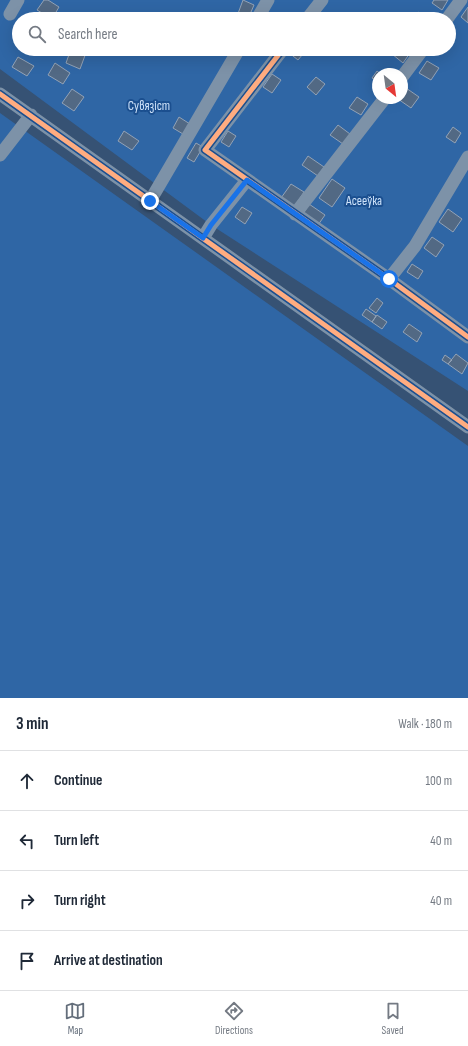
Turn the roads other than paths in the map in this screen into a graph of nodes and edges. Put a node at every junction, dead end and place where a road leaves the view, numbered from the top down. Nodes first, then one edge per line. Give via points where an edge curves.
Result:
1 (18, 0) edge
2 (268, 0) edge
3 (322, 0) edge
4 (461, 0) edge
5 (261, 12) edge
6 (313, 12) edge
7 (452, 12) edge
8 (10, 14) dead end
9 (235, 56) edge
10 (279, 56) edge
11 (418, 56) edge
12 (408, 69) edge
13 (0, 94) edge
14 (380, 104) edge
15 (31, 115) junction
16 (0, 156) edge
17 (468, 157) edge
18 (247, 180) junction
19 (150, 201) junction
20 (296, 214) junction
21 (203, 238) junction
22 (389, 279) junction
23 (468, 337) edge
24 (468, 427) edge

1 - 8 street
2 - 5 street
3 - 6 street
4 - 7 street
9 - 19 street
10 - 18 street via 205,150
11 - 12 street
13 - 15 street
14 - 20 street
15 - 16 street
15 - 19 street
17 - 22 street via 415,246
18 - 20 street
18 - 21 street
19 - 21 street
20 - 22 street
21 - 24 street
22 - 23 street

